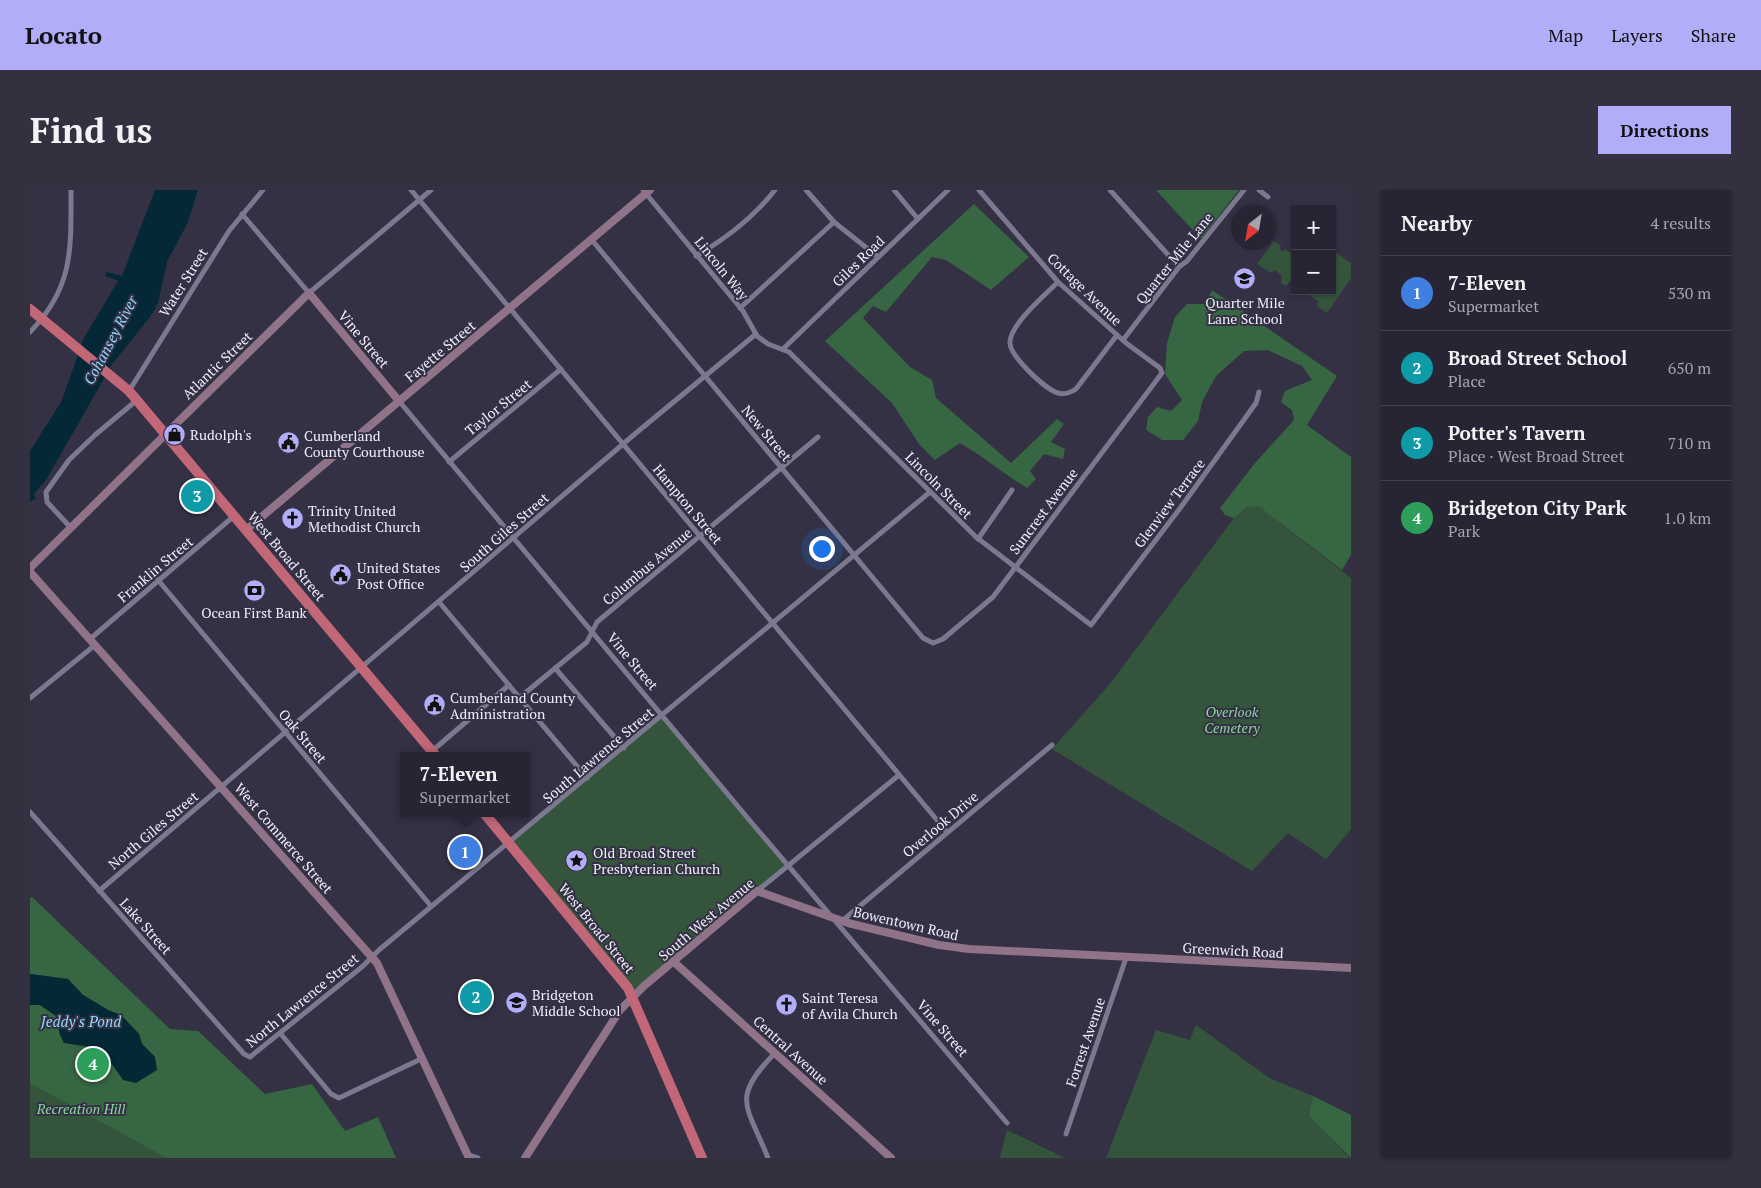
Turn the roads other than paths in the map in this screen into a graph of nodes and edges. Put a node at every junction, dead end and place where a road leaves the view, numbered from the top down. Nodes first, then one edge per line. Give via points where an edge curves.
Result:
1 (71, 190) edge
2 (263, 190) edge
3 (411, 190) edge
4 (431, 190) edge
5 (775, 190) edge
6 (806, 190) edge
7 (894, 190) edge
8 (948, 190) edge
9 (979, 190) edge
10 (1110, 190) edge
11 (1244, 190) edge
12 (1259, 190) edge
13 (646, 191) edge
14 (1268, 197) dead end
15 (419, 200) junction
16 (242, 214) junction
17 (918, 218) junction
18 (834, 222) junction
19 (591, 240) junction
20 (696, 256) junction
21 (878, 257) junction
22 (1179, 267) junction
23 (1058, 282) junction
24 (309, 293) junction
25 (510, 308) junction
26 (740, 308) junction
27 (30, 309) edge
28 (41, 319) junction
29 (30, 332) edge
30 (756, 334) junction
31 (1117, 335) junction
32 (1123, 340) junction
33 (784, 348) junction
34 (561, 370) junction
35 (1162, 373) joint
36 (705, 376) junction
37 (129, 391) junction
38 (1259, 392) dead end
39 (137, 400) junction
40 (399, 402) junction
41 (166, 434) junction
42 (818, 437) dead end
43 (624, 444) junction
44 (449, 462) junction
45 (781, 468) junction
46 (1012, 490) dead end
47 (930, 492) junction
48 (235, 516) junction
49 (71, 528) junction
50 (246, 530) junction
51 (700, 536) junction
52 (513, 538) junction
53 (978, 538) junction
54 (854, 555) junction
55 (1015, 567) junction
56 (30, 568) edge
57 (30, 572) edge
58 (158, 580) junction
59 (439, 602) junction
60 (773, 623) junction
61 (1091, 625) joint
62 (593, 633) junction
63 (927, 640) joint
64 (93, 642) junction
65 (362, 668) junction
66 (556, 668) junction
67 (508, 685) junction
68 (30, 698) edge
69 (519, 698) junction
70 (662, 715) junction
71 (286, 733) junction
72 (1052, 745) dead end
73 (624, 748) junction
74 (433, 752) edge
75 (435, 752) edge
76 (899, 776) junction
77 (587, 778) junction
78 (222, 787) junction
79 (30, 812) edge
80 (487, 817) edge
81 (947, 832) junction
82 (509, 843) junction
83 (789, 866) junction
84 (99, 891) junction
85 (757, 891) junction
86 (432, 906) junction
87 (832, 917) junction
88 (842, 920) junction
89 (372, 957) junction
90 (1115, 957) joint
91 (1126, 958) junction
92 (674, 962) junction
93 (1351, 968) edge
94 (632, 996) junction
95 (280, 1034) junction
96 (775, 1053) junction
97 (244, 1055) joint
98 (423, 1058) junction
99 (1007, 1123) dead end
100 (1066, 1134) dead end
101 (469, 1157) edge
102 (478, 1158) edge
103 (524, 1158) edge
104 (702, 1158) edge
105 (768, 1158) edge
106 (891, 1158) edge

1 - 28 street via 68,270 58,294
2 - 16 street, Water Street
3 - 15 street, Hampton Street
4 - 15 street, Atlantic Street
5 - 20 street via 760,209 736,230
6 - 18 street
7 - 17 street
8 - 17 street, Giles Road
9 - 23 street, Cottage Avenue
10 - 22 street
11 - 22 street, Quarter Mile Lane
12 - 14 street
13 - 19 main road, Fayette Street
13 - 20 street, Lincoln Way
15 - 24 street, Atlantic Street
15 - 25 street, Hampton Street
16 - 24 street, Vine Street
16 - 37 street, Water Street
17 - 21 street, Giles Road
18 - 21 street
18 - 26 street
19 - 25 main road, Fayette Street
19 - 36 street, New Street
20 - 26 street, Lincoln Way
21 - 33 street, Giles Road
22 - 32 street, Quarter Mile Lane
23 - 31 street, Cottage Avenue
23 - 31 street via 1013,330 1010,348 1014,357 1049,388 1068,394 1076,389
24 - 40 main road, Vine Street
24 - 41 main road, Atlantic Street
25 - 34 street, Hampton Street
25 - 40 main road, Fayette Street
26 - 30 street, Lincoln Way
27 - 28 highway, West Broad Street
28 - 29 street
28 - 37 highway, West Broad Street
30 - 33 street, Lincoln Way via 768,344
30 - 36 street, South Giles Street
31 - 32 street, Cottage Avenue
32 - 35 street, Cottage Avenue via 1160,368
33 - 47 street, Lincoln Street
34 - 43 street, Hampton Street
34 - 44 street, Taylor Street
35 - 55 street, Suncrest Avenue
36 - 43 street, South Giles Street
36 - 45 street, New Street
37 - 39 highway, West Broad Street
38 - 61 street, Glenview Terrace via 1256,403 1182,507
39 - 41 highway, West Broad Street
39 - 49 street via 69,460 46,492 48,502
40 - 44 street, Vine Street
40 - 50 main road, Fayette Street
41 - 48 highway, West Broad Street
41 - 49 main road, Atlantic Street
42 - 45 street, Columbus Avenue
43 - 51 street, Hampton Street
43 - 52 street, South Giles Street
44 - 52 street, Vine Street
45 - 51 street, Columbus Avenue
45 - 54 street, New Street
46 - 53 street
47 - 53 street, Lincoln Street
47 - 54 street, South Lawrence Street
48 - 50 highway, West Broad Street
48 - 58 street, Franklin Street
49 - 56 main road, Atlantic Street
50 - 65 highway, West Broad Street
51 - 60 street, Hampton Street
51 - 62 street, Columbus Avenue via 597,622
52 - 59 street, South Giles Street
52 - 62 street, Vine Street
53 - 55 street, Lincoln Street
54 - 60 street, South Lawrence Street
54 - 63 street, New Street
55 - 61 street, Lincoln Street
55 - 63 street, Suncrest Avenue via 993,597 977,611 943,639 933,643
57 - 64 main road, West Commerce Street
58 - 64 street, Franklin Street
58 - 71 street, Oak Street
59 - 65 street, South Giles Street
59 - 67 street
60 - 70 street, South Lawrence Street
60 - 76 street, Hampton Street
62 - 66 street, Columbus Avenue
62 - 70 street, Vine Street
64 - 68 street, Franklin Street
64 - 78 main road, West Commerce Street
65 - 71 street, South Giles Street
65 - 74 highway, West Broad Street
66 - 69 street, Columbus Avenue
66 - 73 street
67 - 69 street
67 - 75 street
69 - 77 street
70 - 73 street, South Lawrence Street
70 - 83 street, Vine Street
71 - 78 street, South Giles Street
71 - 86 street, Oak Street
72 - 81 street, Overlook Drive
73 - 77 street, South Lawrence Street
76 - 81 street, Hampton Street
76 - 83 street, South West Avenue
77 - 82 street, South Lawrence Street
78 - 84 street, North Giles Street
78 - 89 main road, West Commerce Street
79 - 84 street, Lake Street
80 - 82 highway, West Broad Street
81 - 88 street, Overlook Drive
82 - 86 street, South Lawrence Street
82 - 94 highway, West Broad Street via 612,967
83 - 85 street, South West Avenue
83 - 87 street, Vine Street
84 - 97 street, Lake Street
85 - 87 main road, Bowentown Road
85 - 92 main road, South West Avenue
86 - 89 street, South Lawrence Street
87 - 88 main road, Bowentown Road
87 - 99 street, Vine Street
88 - 90 main road, Bowentown Road via 939,945
89 - 95 street, North Lawrence Street
89 - 98 main road, West Commerce Street
90 - 91 main road, Greenwich Road
91 - 93 main road, Greenwich Road
91 - 100 street, Forrest Avenue
92 - 94 main road, South West Avenue
92 - 96 main road, Central Avenue
94 - 103 main road, South West Avenue
94 - 104 highway, West Broad Street
95 - 97 street, North Lawrence Street via 252,1056
95 - 98 street via 336,1098
96 - 105 street via 754,1076 746,1094 748,1109
96 - 106 main road, Central Avenue
98 - 101 main road, West Commerce Street
101 - 102 street, West Commerce Street

